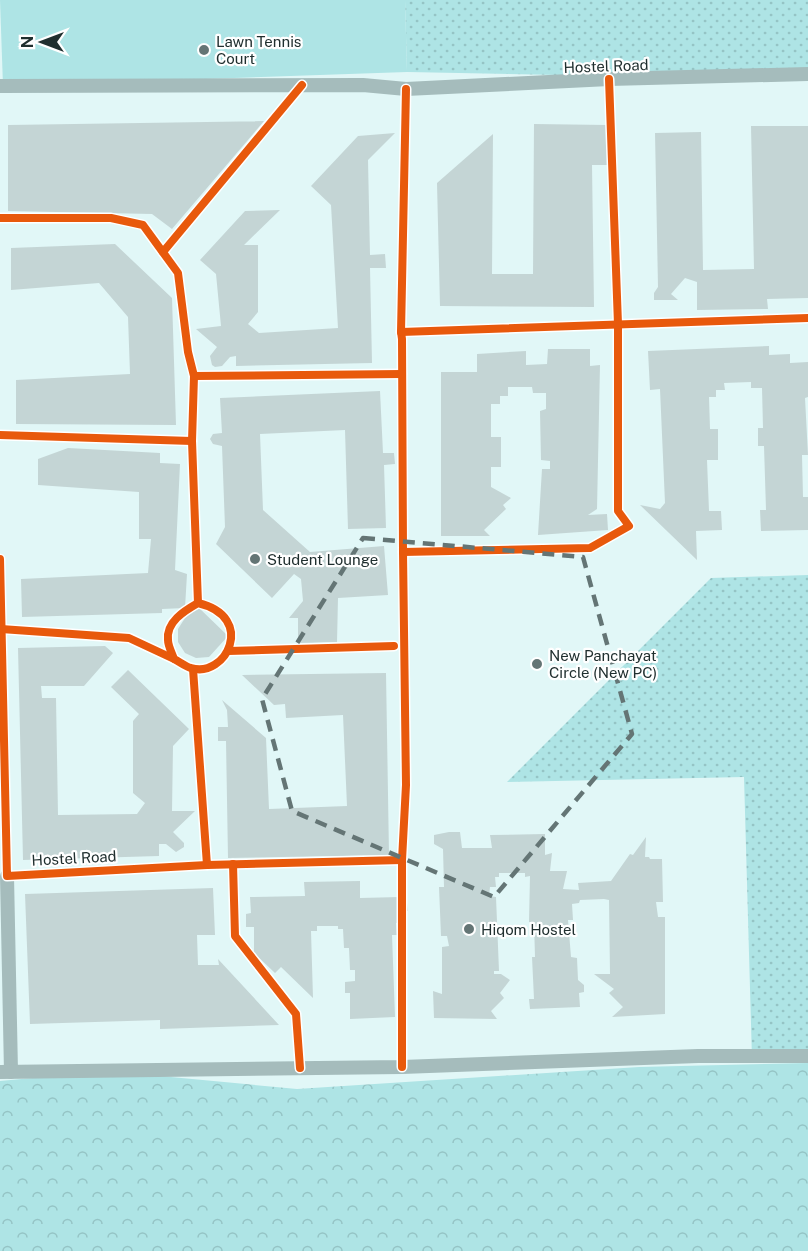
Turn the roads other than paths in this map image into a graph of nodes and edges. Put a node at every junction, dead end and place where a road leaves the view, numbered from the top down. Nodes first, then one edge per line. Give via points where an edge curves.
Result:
1 (808, 74) edge
2 (0, 86) edge
3 (7, 876) dead end
4 (808, 1056) edge
5 (6, 1072) edge

1 - 2 lane, Hostel Road via 406,89 363,85
3 - 5 lane
4 - 5 lane

